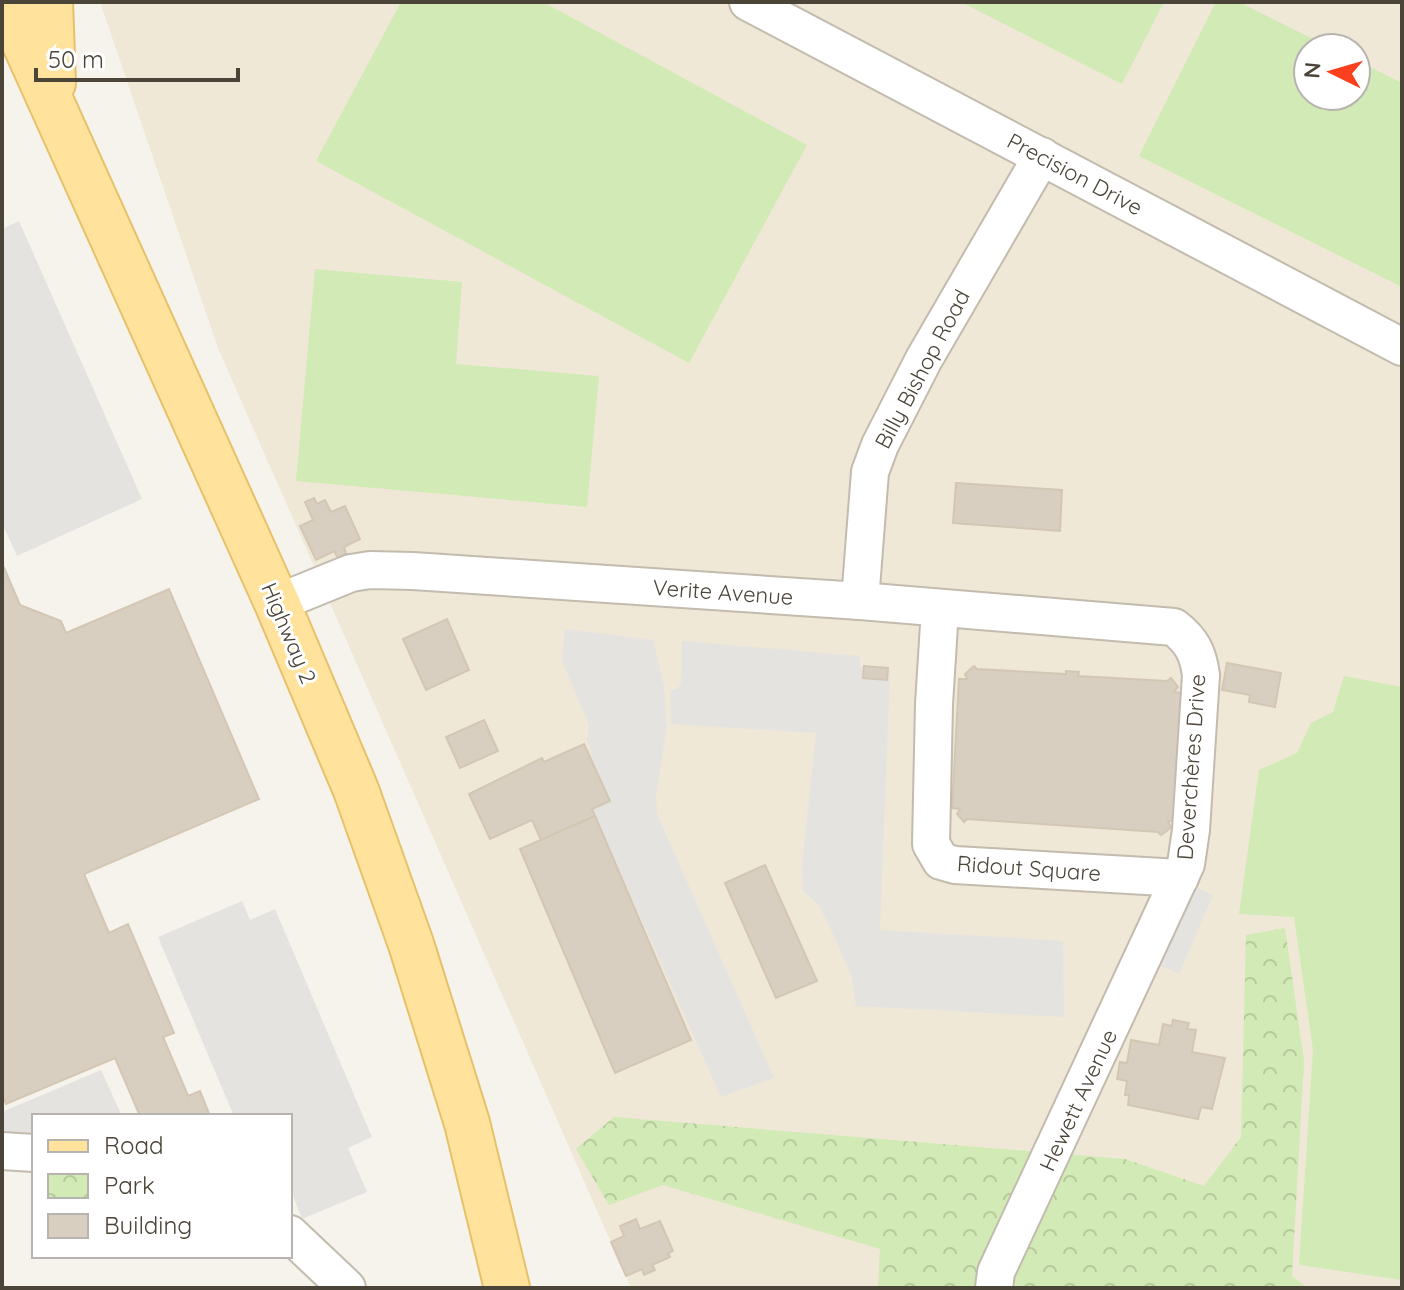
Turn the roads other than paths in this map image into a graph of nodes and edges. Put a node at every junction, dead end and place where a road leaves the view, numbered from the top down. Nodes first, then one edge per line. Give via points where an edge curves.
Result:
1 (6, 2) edge
2 (50, 2) edge
3 (748, 2) edge
4 (2, 20) edge
5 (33, 59) junction
6 (53, 101) junction
7 (1042, 156) junction
8 (1402, 347) edge
9 (860, 601) junction
10 (277, 603) junction
11 (940, 609) junction
12 (1174, 627) joint
13 (1180, 878) junction
14 (1165, 913) joint
15 (2, 1151) edge
16 (32, 1153) edge
17 (292, 1236) edge
18 (347, 1288) edge
19 (507, 1288) edge
20 (994, 1288) edge

1 - 5 main road, Highway 2
2 - 6 main road
3 - 7 street, Precision Drive
4 - 5 main road
5 - 6 main road, Highway 2
6 - 10 main road, Highway 2
7 - 8 street, Precision Drive
7 - 9 street, Billy Bishop Road via 880,445 870,472
9 - 10 street, Verite Avenue via 370,570
9 - 11 street, Verite Avenue
10 - 19 main road, Highway 2 via 356,790 411,944 467,1123
11 - 12 street, Verite Avenue
11 - 13 street, Ridout Square via 931,844 941,861
12 - 13 street, Deverchères Drive via 1189,638 1201,675 1191,830
13 - 14 street, Deverchères Drive
14 - 20 street, Hewett Avenue via 996,1272
15 - 16 street
17 - 18 street

